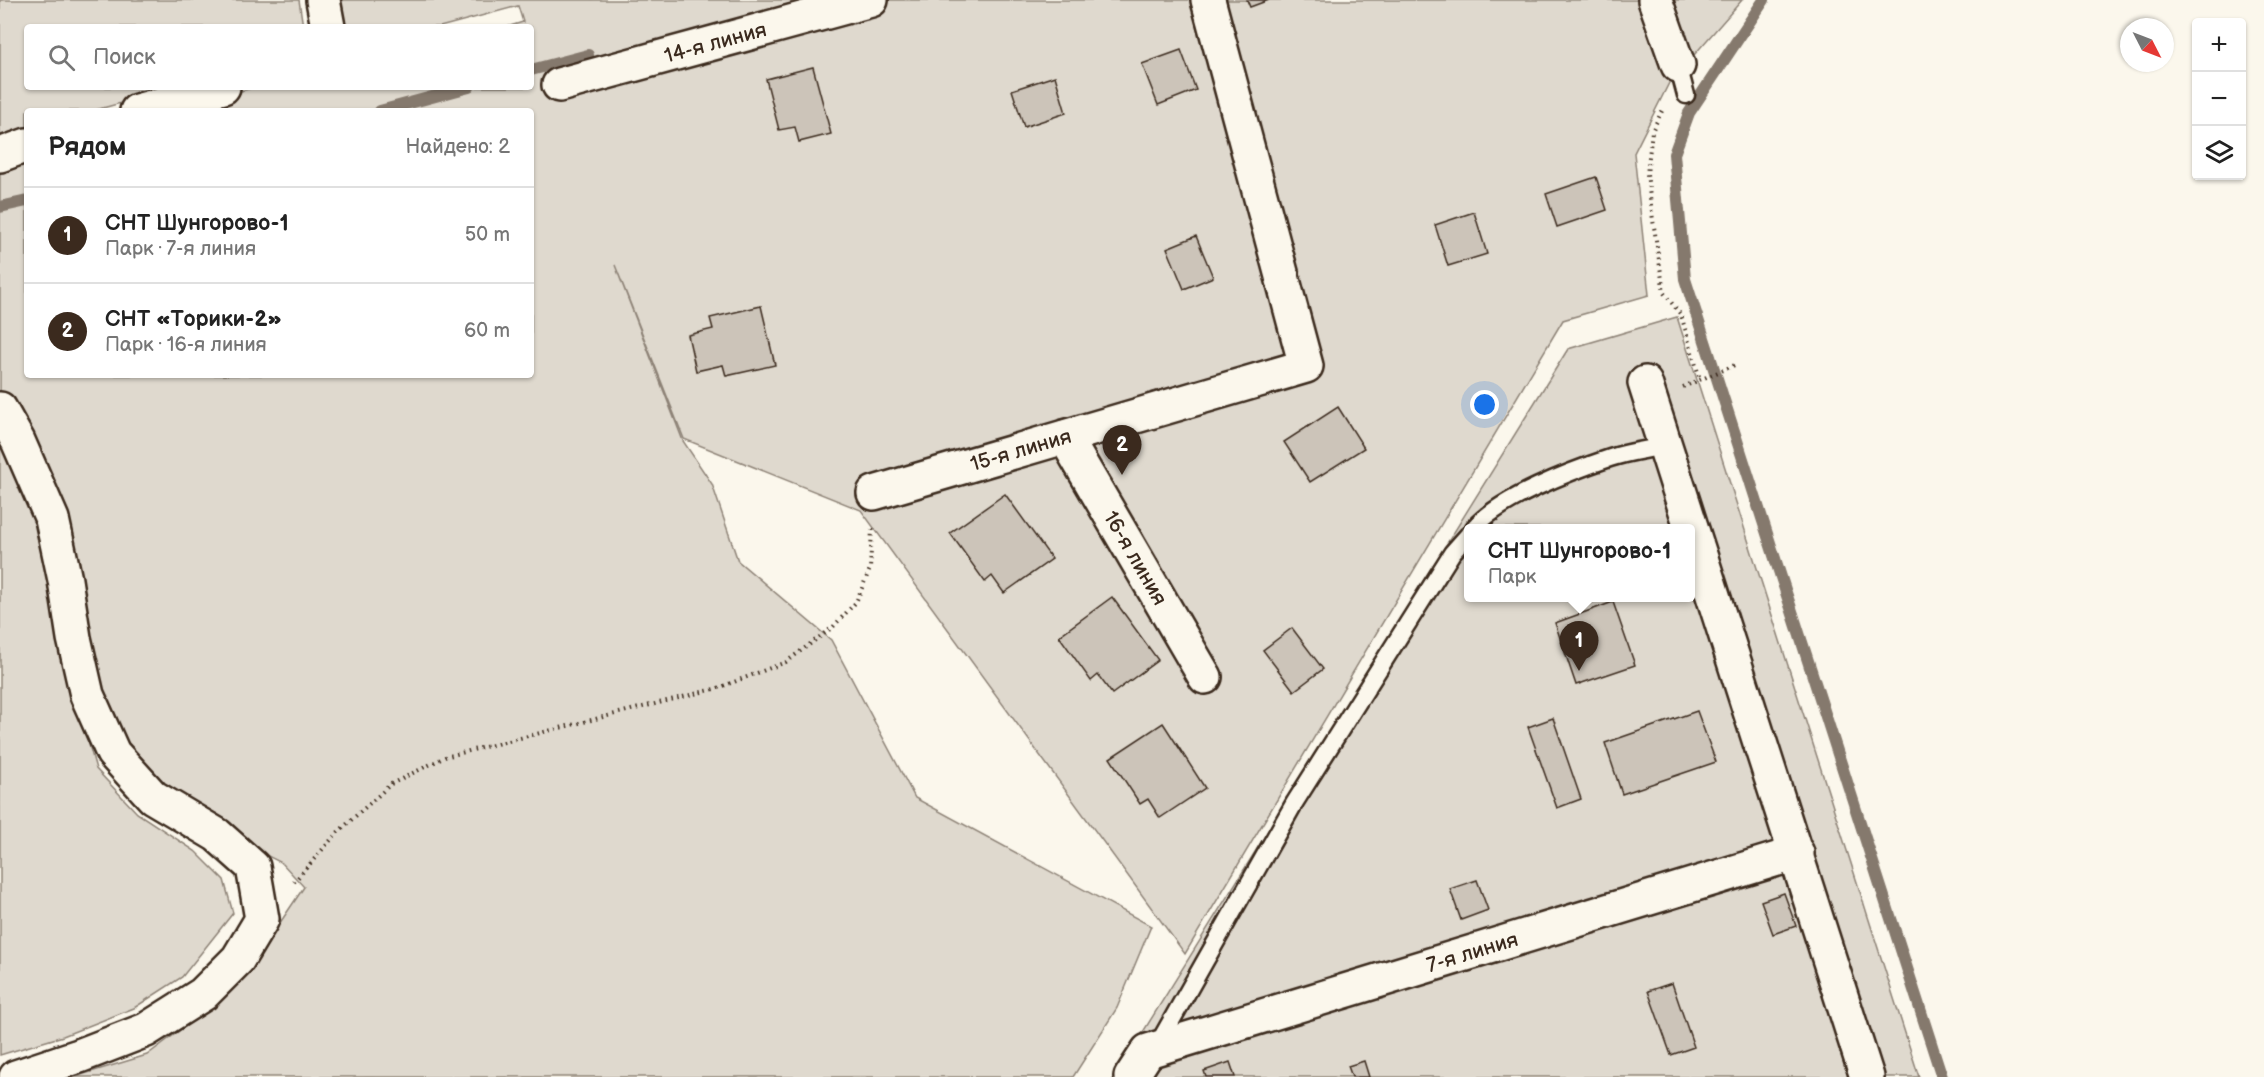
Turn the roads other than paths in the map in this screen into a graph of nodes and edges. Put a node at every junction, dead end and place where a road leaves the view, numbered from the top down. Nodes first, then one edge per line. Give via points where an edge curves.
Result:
1 (323, 0) edge
2 (871, 0) edge
3 (1208, 0) edge
4 (1655, 0) edge
5 (327, 24) edge
6 (1681, 78) road end
7 (559, 85) dead end
8 (212, 90) edge
9 (148, 108) edge
10 (24, 146) edge
11 (0, 155) edge
12 (1645, 383) dead end
13 (0, 409) edge
14 (1065, 437) junction
15 (1665, 446) junction
16 (874, 493) road end
17 (1478, 524) edge
18 (1690, 524) edge
19 (1695, 538) edge
20 (1464, 540) edge
21 (1205, 677) dead end
22 (1797, 853) junction
23 (1145, 1059) edge
24 (16, 1077) edge
25 (1867, 1077) edge

1 - 5 street
2 - 7 street, 14-я линия
3 - 14 street, 15-я линия via 1306,366
4 - 6 street
8 - 9 street
10 - 11 street
12 - 15 street
13 - 24 street via 52,519 87,695 113,753 153,797 217,835 253,867 262,919 238,959 203,994 175,1012 146,1030
14 - 16 street, 15-я линия
14 - 21 street, 16-я линия
15 - 17 lane via 1611,458 1558,478 1509,502
15 - 18 street
19 - 22 street
20 - 23 lane via 1295,802
22 - 23 street, 7-я линия
22 - 25 street

